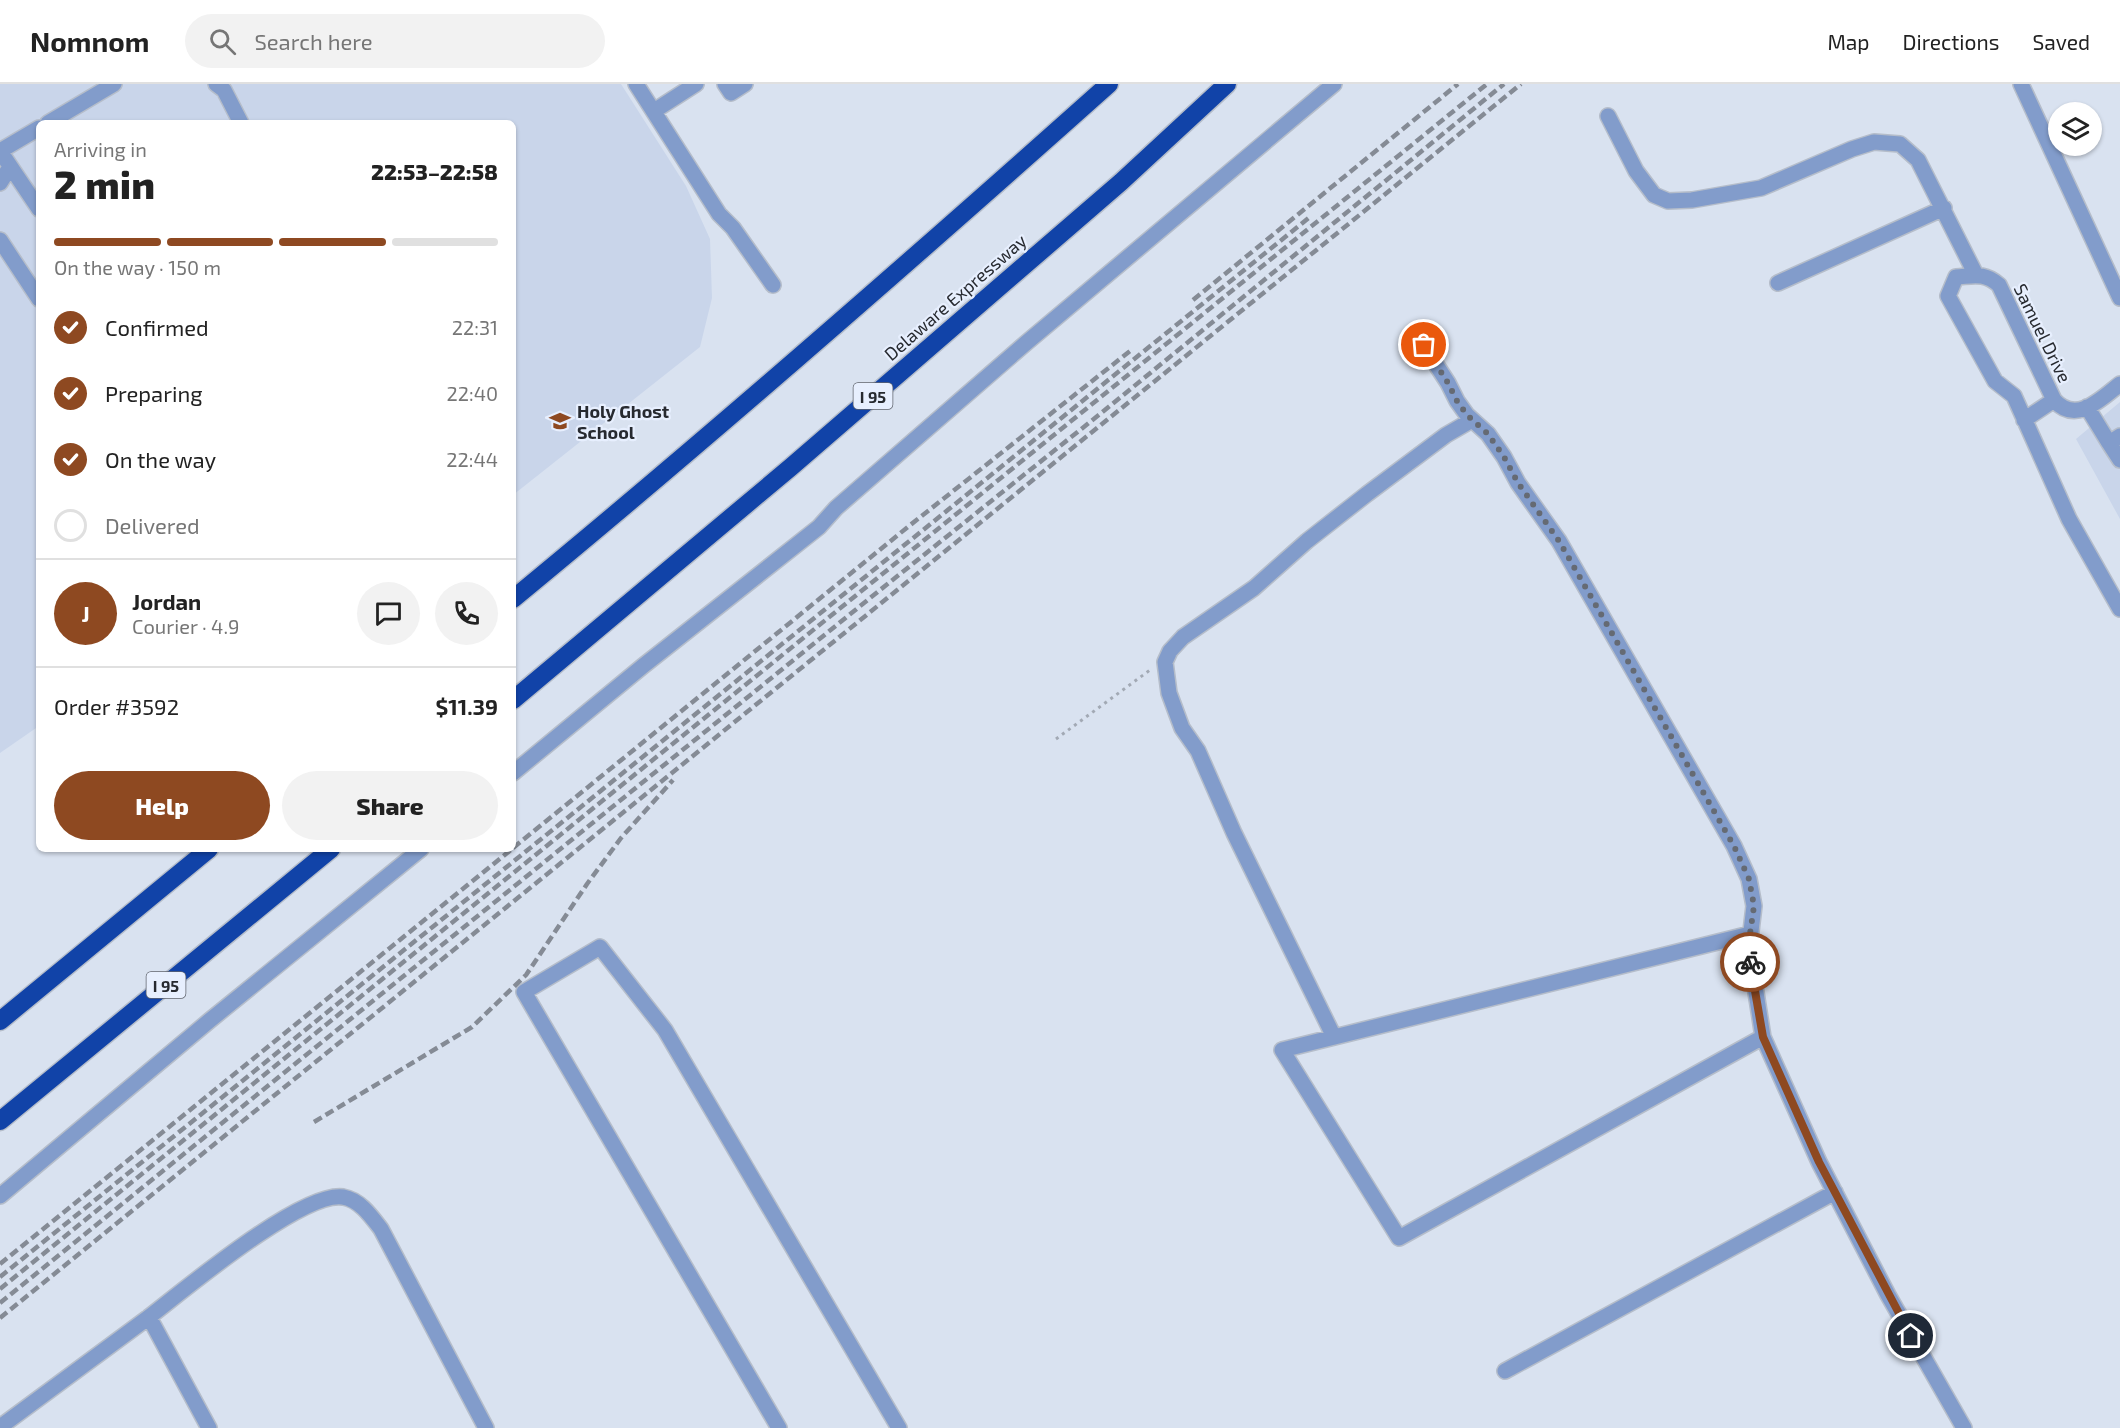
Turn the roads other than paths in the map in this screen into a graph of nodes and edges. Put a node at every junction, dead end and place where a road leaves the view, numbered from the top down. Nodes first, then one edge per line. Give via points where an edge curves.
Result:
1 (114, 84) edge
2 (216, 84) edge
3 (636, 84) edge
4 (696, 84) edge
5 (725, 84) edge
6 (745, 84) edge
7 (1109, 84) edge
8 (1227, 84) edge
9 (1334, 84) edge
10 (2021, 84) edge
11 (654, 111) junction
12 (1608, 116) dead end
13 (53, 120) edge
14 (239, 120) edge
15 (36, 130) edge
16 (0, 151) edge
17 (10, 167) junction
18 (0, 183) edge
19 (36, 205) edge
20 (1944, 208) junction
21 (0, 240) edge
22 (1976, 275) junction
23 (1778, 283) dead end
24 (773, 285) dead end
25 (36, 294) edge
26 (2120, 298) edge
27 (1424, 345) dead end
28 (2120, 384) edge
29 (2054, 400) junction
30 (2087, 407) junction
31 (1472, 420) junction
32 (2024, 420) junction
33 (2115, 439) edge
34 (2120, 460) edge
35 (516, 596) edge
36 (2120, 609) edge
37 (516, 697) edge
38 (516, 771) edge
39 (205, 852) edge
40 (327, 852) edge
41 (417, 852) edge
42 (1750, 934) junction
43 (0, 1021) edge
44 (1334, 1037) junction
45 (1763, 1037) junction
46 (0, 1121) edge
47 (1835, 1192) junction
48 (0, 1196) edge
49 (149, 1317) junction
50 (1505, 1371) dead end
51 (0, 1427) edge
52 (209, 1428) edge
53 (486, 1428) edge
54 (779, 1428) edge
55 (899, 1428) edge
56 (1964, 1428) edge

1 - 13 street
2 - 14 street via 224,90
3 - 11 street
4 - 11 street
5 - 6 street via 731,93
7 - 35 highway via 890,280
8 - 37 highway, Delaware Expressway / I 95 via 1103,198
9 - 38 street via 967,393 819,527
10 - 26 street
11 - 24 street via 719,214
12 - 20 street via 1636,171 1654,195 1668,201 1761,188 1852,148 1887,142 1900,144 1918,159
15 - 16 street
16 - 17 street
17 - 18 street
17 - 19 street
20 - 22 street
20 - 23 street
21 - 25 street
22 - 29 street, Samuel Drive via 1991,278 2003,291
22 - 32 street via 1956,277 1948,296 1995,381 2014,396
27 - 31 street
28 - 30 street
29 - 30 street, Samuel Drive via 2069,411
29 - 32 street
30 - 33 street
31 - 42 street via 1488,434 1559,541 1734,846 1749,879 1754,906
31 - 44 street via 1367,494 1254,588 1183,637 1165,662 1169,693 1182,728 1198,750
32 - 36 street via 2069,519
33 - 34 street
39 - 43 highway
40 - 46 highway, I 95
41 - 48 street
42 - 44 street
42 - 45 street via 1752,974
44 - 45 street via 1282,1050 1399,1238
45 - 47 street
47 - 50 street
47 - 56 street
49 - 51 street
49 - 52 street
49 - 53 street via 281,1221 317,1202 343,1197 363,1207 381,1229
54 - 55 street via 524,992 600,947 665,1030

